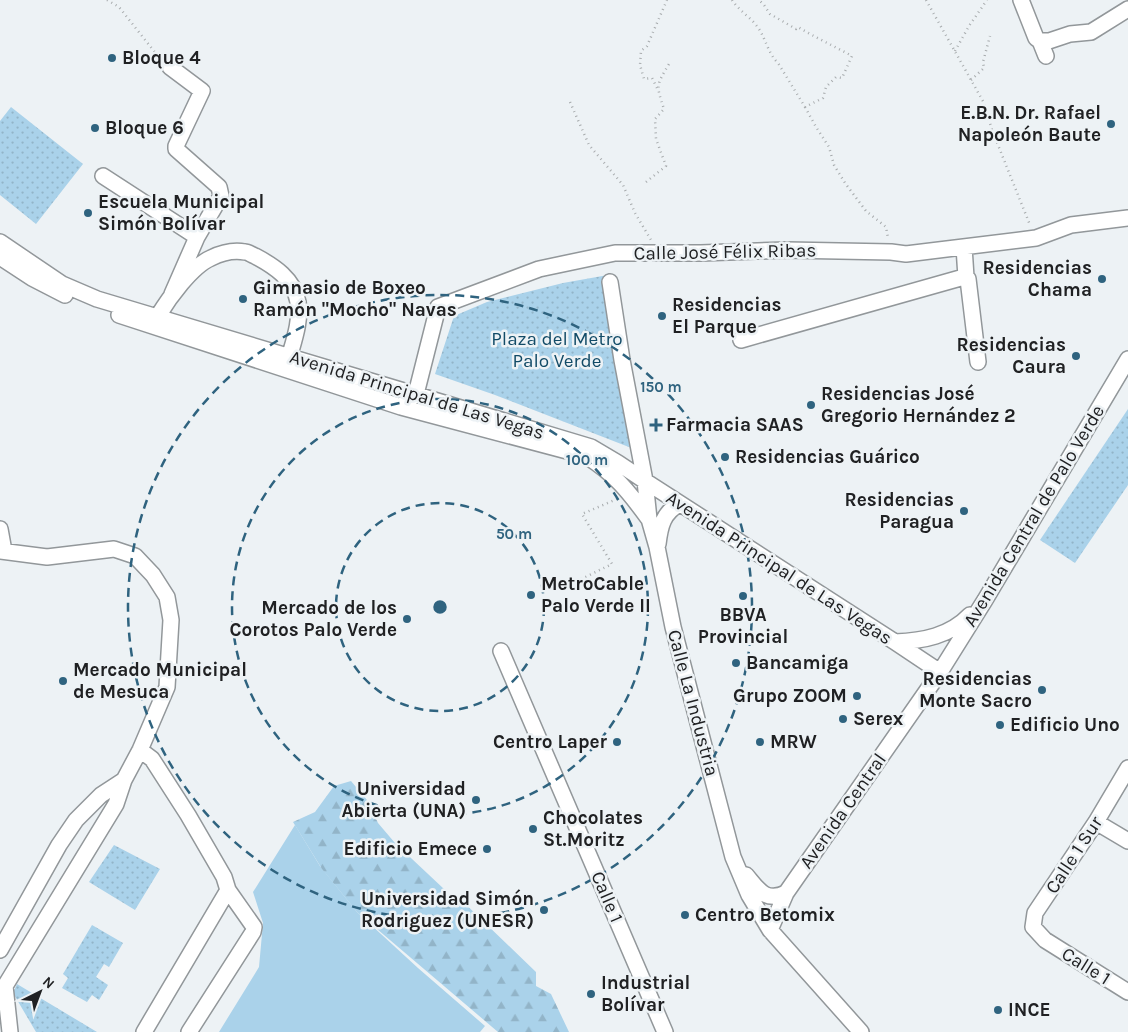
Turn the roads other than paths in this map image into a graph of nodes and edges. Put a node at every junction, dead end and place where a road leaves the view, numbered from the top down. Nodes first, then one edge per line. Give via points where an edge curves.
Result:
1 (1021, 0) edge
2 (1128, 8) edge
3 (1040, 41) junction
4 (1046, 56) dead end
5 (170, 67) road end
6 (103, 176) dead end
7 (1128, 218) edge
8 (197, 237) junction
9 (0, 242) edge
10 (964, 247) junction
11 (0, 257) edge
12 (966, 277) junction
13 (610, 282) dead end
14 (172, 294) junction
15 (158, 316) junction
16 (741, 340) dead end
17 (289, 358) junction
18 (1128, 359) edge
19 (978, 362) dead end
20 (416, 394) junction
21 (401, 407) junction
22 (645, 481) junction
23 (680, 504) junction
24 (649, 519) junction
25 (0, 529) edge
26 (657, 547) junction
27 (2, 551) edge
28 (985, 600) junction
29 (895, 642) junction
30 (501, 651) dead end
31 (940, 672) junction
32 (140, 750) junction
33 (1128, 768) edge
34 (124, 780) junction
35 (1096, 822) junction
36 (1128, 842) edge
37 (733, 857) junction
38 (228, 890) junction
39 (786, 893) junction
40 (770, 930) junction
41 (1045, 940) joint
42 (0, 950) edge
43 (1128, 992) edge
44 (10, 1032) edge
45 (144, 1032) edge
46 (189, 1032) edge
47 (665, 1032) edge
48 (861, 1032) edge

1 - 3 street
2 - 3 street via 1091,32
3 - 4 street
5 - 8 street via 202,91 176,149 219,187 221,196
6 - 8 street
7 - 10 street, Calle José Félix Ribas via 1071,225 1036,238
8 - 14 street
9 - 15 street, Avenida Principal de Las Vegas via 62,284 97,299
10 - 12 street
10 - 20 street, Calle José Félix Ribas via 906,254 787,250 615,252 539,268 438,307
11 - 21 street, Avenida Principal de Las Vegas via 32,278 89,306
12 - 16 street
12 - 19 street
13 - 22 street, Calle La Industria
14 - 15 street
14 - 17 street via 210,258 224,253 246,252 270,264 288,280 298,301 298,326
15 - 17 street, Avenida Principal de Las Vegas
17 - 20 street, Avenida Principal de Las Vegas
18 - 28 street, Avenida Central de Palo Verde
20 - 21 street
20 - 22 street, Avenida Principal de Las Vegas via 591,447
21 - 24 street, Avenida Principal de Las Vegas via 586,456 630,493
22 - 23 street, Avenida Principal de Las Vegas
22 - 24 street, Calle La Industria
23 - 26 street, Calle La Industria via 671,508 662,521
23 - 29 street, Avenida Principal de Las Vegas
24 - 26 street, Calle La Industria
25 - 27 street
26 - 37 street, Calle La Industria via 673,627
27 - 32 street via 47,557 114,549 135,556 153,575 167,596 171,620 167,687
28 - 29 street via 962,624 943,634
28 - 31 street, Avenida Central de Palo Verde
29 - 31 street, Avenida Principal de Las Vegas
30 - 47 street, Calle 1
31 - 39 street, Avenida Central
32 - 34 street
32 - 38 street via 152,759 188,816 224,877
33 - 35 street, Calle 1 Sur
34 - 42 street via 101,795 72,826
34 - 44 street via 116,804 5,986
35 - 36 street
35 - 41 street, Calle 1 Sur via 1035,913 1033,927
37 - 39 street, Calle La Industria via 760,892 773,897
37 - 40 street, Calle La Industria via 749,895
38 - 45 street
38 - 46 street via 254,927 253,932
39 - 40 street, Avenida Central
40 - 48 street, Calle La Industria
41 - 43 street, Calle 1

